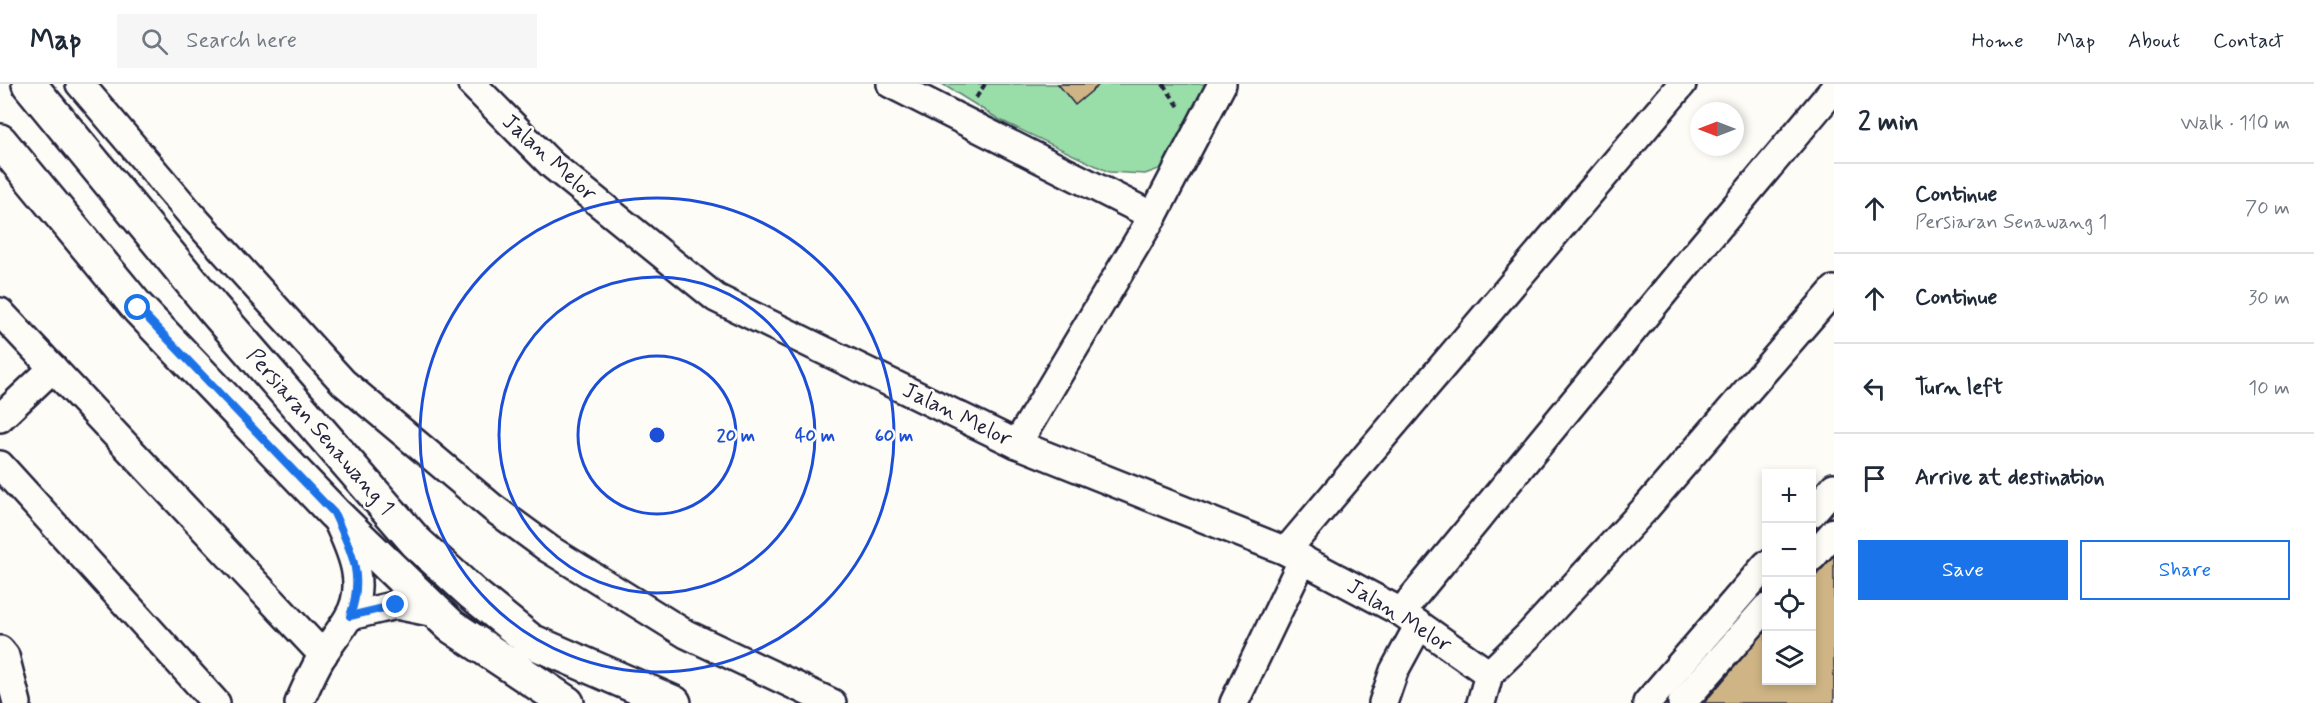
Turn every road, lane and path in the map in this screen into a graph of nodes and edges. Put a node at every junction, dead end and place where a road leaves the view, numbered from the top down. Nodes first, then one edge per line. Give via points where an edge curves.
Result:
1 (28, 84) edge
2 (80, 84) edge
3 (472, 84) edge
4 (891, 84) edge
5 (985, 84) edge
6 (1163, 84) edge
7 (1222, 84) edge
8 (1834, 89) edge
9 (1667, 90) edge
10 (969, 94) dead end
11 (1184, 100) dead end
12 (0, 141) edge
13 (1153, 216) junction
14 (1834, 290) edge
15 (0, 312) edge
16 (53, 368) junction
17 (0, 418) edge
18 (1017, 444) junction
19 (0, 465) edge
20 (1834, 487) edge
21 (1816, 508) edge
22 (334, 513) junction
23 (1834, 532) edge
24 (1816, 552) edge
25 (1295, 555) junction
26 (1762, 571) edge
27 (435, 613) junction
28 (1762, 614) edge
29 (350, 616) junction
30 (1410, 618) junction
31 (0, 650) edge
32 (323, 655) junction
33 (1489, 674) junction
34 (17, 703) edge
35 (216, 703) edge
36 (299, 703) edge
37 (567, 703) edge
38 (674, 703) edge
39 (832, 703) edge
40 (1234, 703) edge
41 (1383, 703) edge
42 (1482, 703) edge
43 (1647, 703) edge
44 (1682, 703) edge

1 - 38 main road, Persiaran Senawang 1 via 212,307 416,542 531,642
2 - 39 street via 194,218 343,382 493,508 549,549 686,634
3 - 18 street, Jalan Melor via 552,165 716,298
4 - 13 street
5 - 10 path via 977,99
6 - 11 path via 1180,108
7 - 13 street
8 - 30 street via 1689,261
9 - 25 street
12 - 22 main road, Persiaran Senawang 1 via 138,308
13 - 18 street
14 - 33 street via 1645,509
15 - 16 street
16 - 17 street
16 - 32 street
18 - 25 street, Jalan Melor
19 - 35 street
20 - 21 street
22 - 27 main road, Persiaran Senawang 1
22 - 29 street via 352,553 358,579
23 - 24 street
25 - 30 street, Jalan Melor
25 - 40 street
26 - 43 street
27 - 29 street via 396,605
27 - 37 main road, Persiaran Senawang 1
28 - 44 street
29 - 32 street
30 - 33 street, Jalan Melor
30 - 41 street
31 - 34 street
32 - 36 street
33 - 42 street

